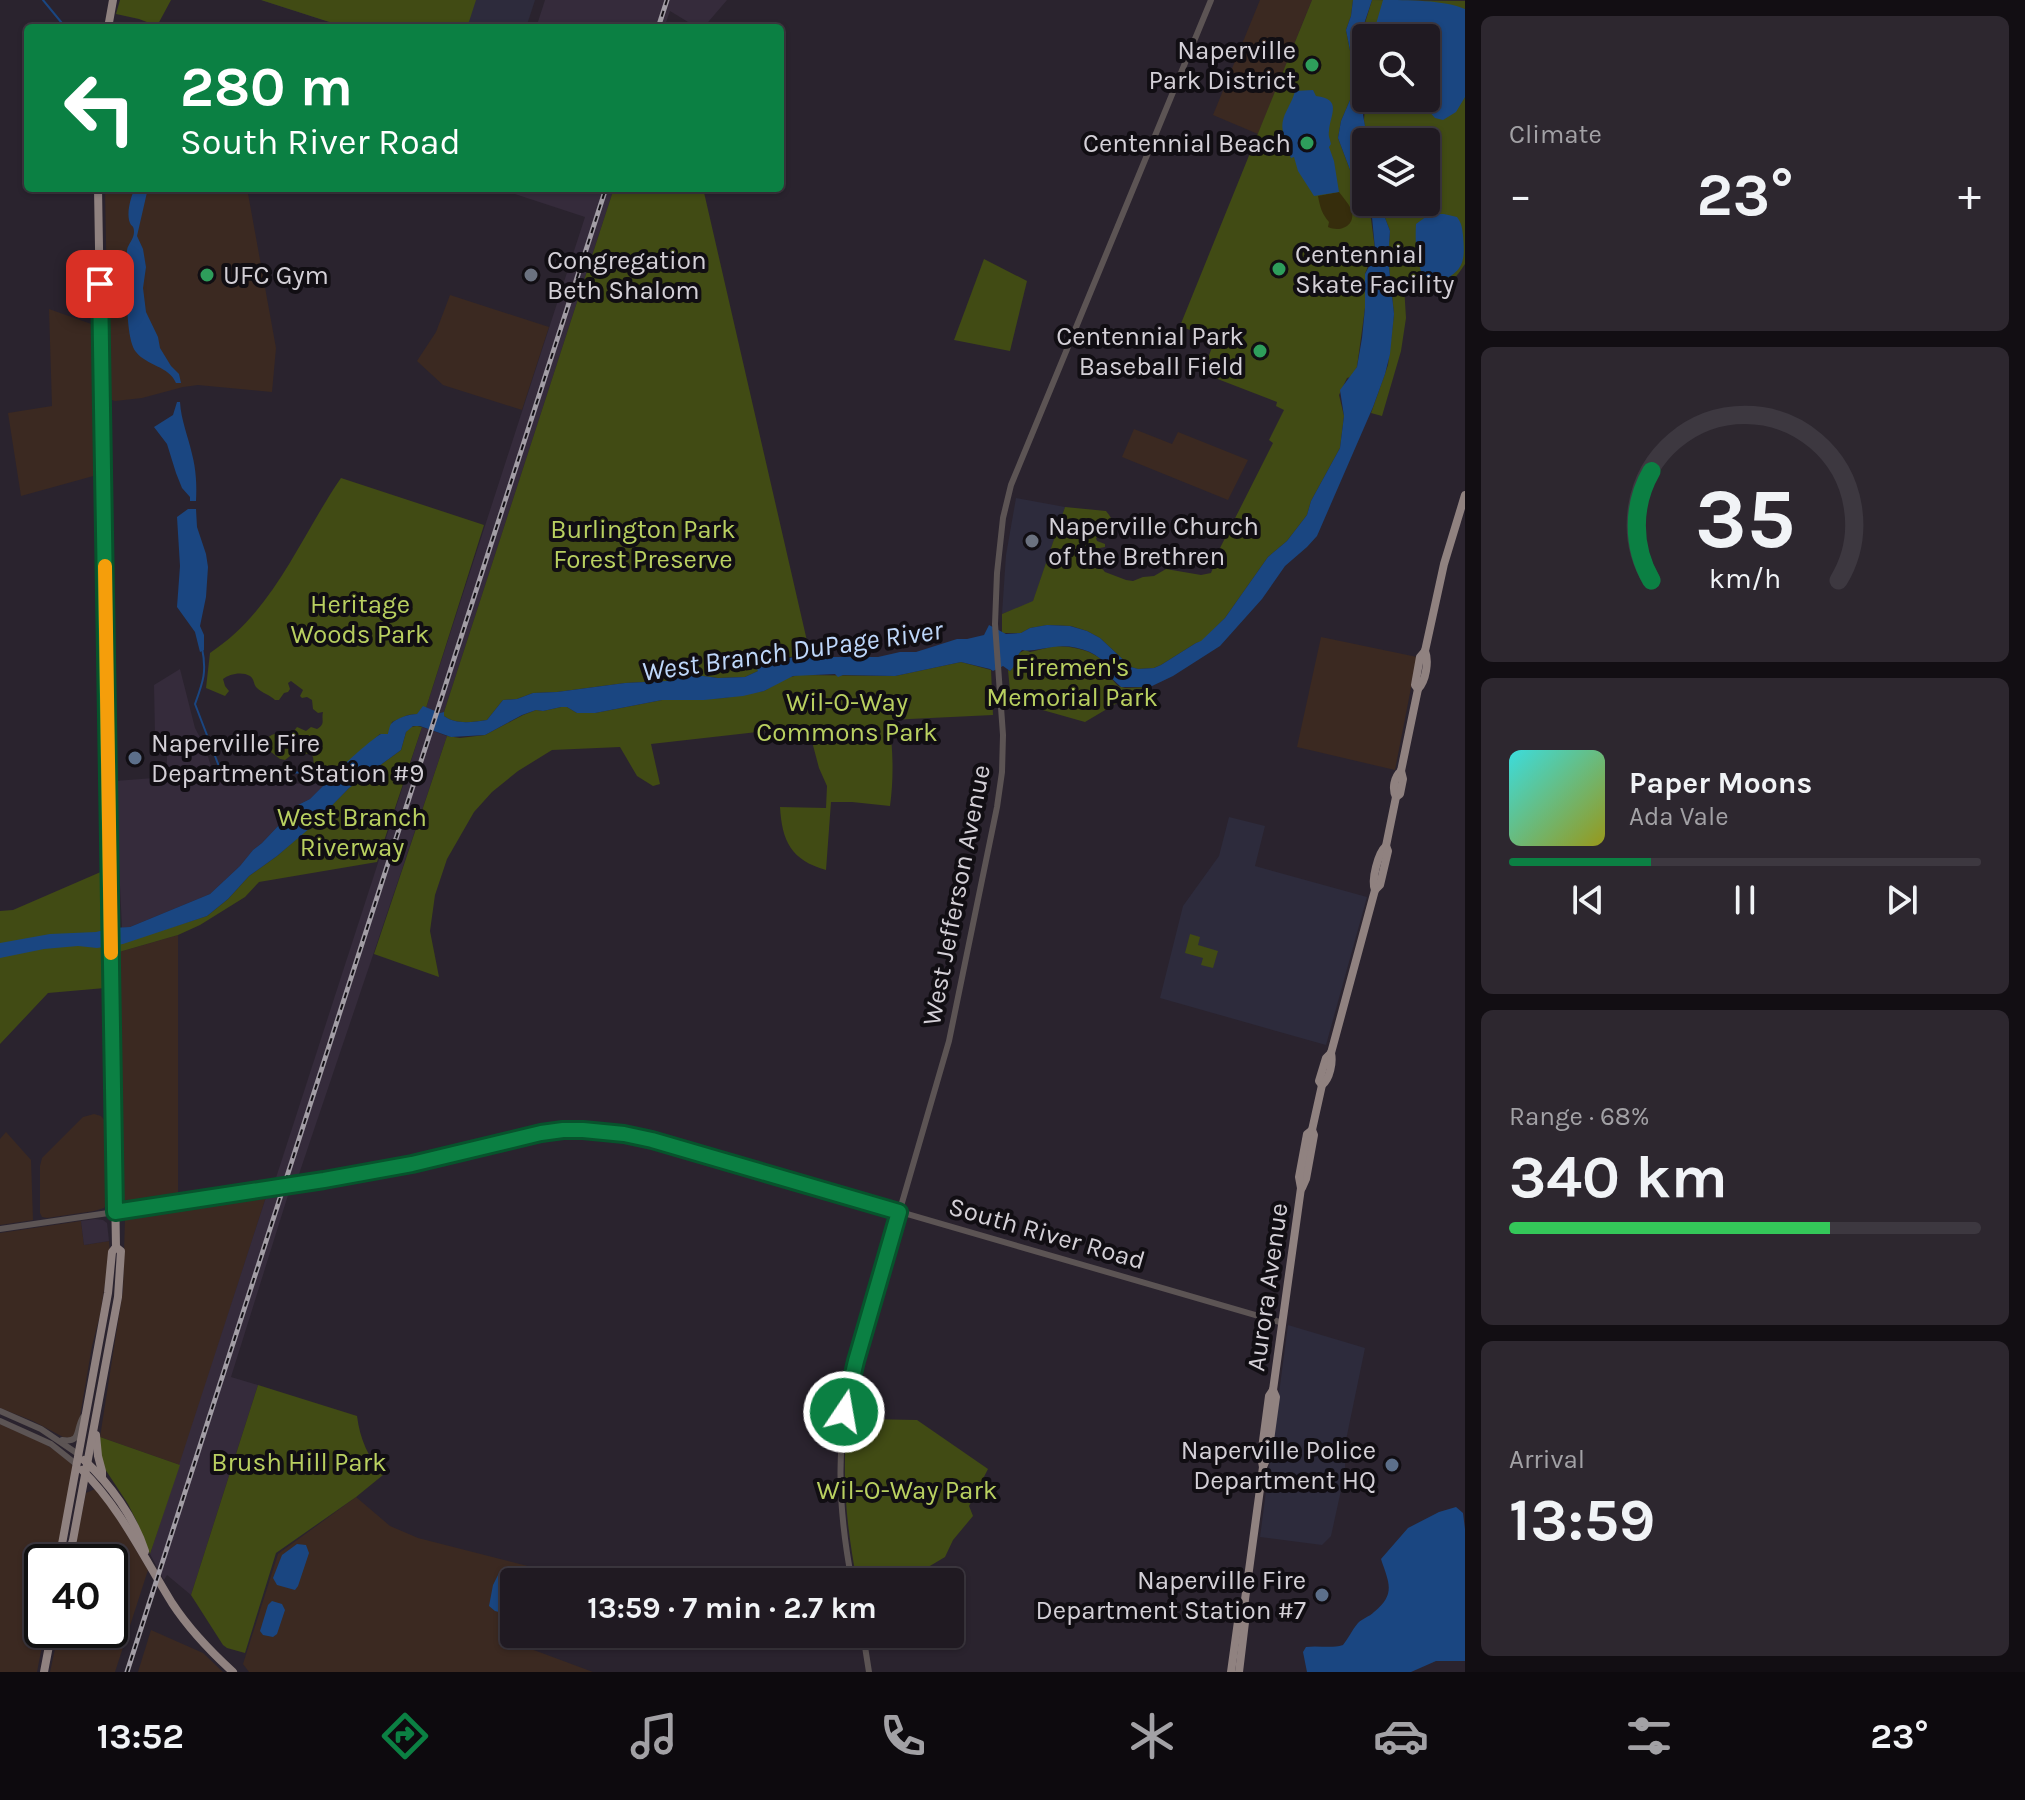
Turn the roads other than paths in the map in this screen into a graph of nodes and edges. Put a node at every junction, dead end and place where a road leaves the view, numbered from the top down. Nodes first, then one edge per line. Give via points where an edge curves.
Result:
1 (113, 0) edge
2 (1211, 0) edge
3 (109, 24) edge
4 (98, 192) edge
5 (1465, 495) edge
6 (115, 1212) junction
7 (899, 1212) junction
8 (0, 1229) edge
9 (116, 1247) junction
10 (1283, 1323) junction
11 (0, 1411) edge
12 (85, 1414) junction
13 (0, 1421) edge
14 (95, 1421) junction
15 (59, 1440) junction
16 (77, 1459) junction
17 (87, 1462) junction
18 (85, 1473) junction
19 (102, 1478) junction
20 (62, 1544) edge
21 (72, 1544) edge
22 (148, 1563) junction
23 (850, 1568) edge
24 (1244, 1607) junction
25 (49, 1648) edge
26 (865, 1648) edge
27 (44, 1672) edge
28 (233, 1672) edge
29 (869, 1672) edge
30 (1231, 1672) edge
31 (1239, 1672) edge

1 - 3 main road
2 - 7 street, West Jefferson Avenue via 1010,489 998,560 995,624 1003,735 997,807 953,1026
4 - 6 main road
5 - 10 main road, Aurora Avenue via 1396,775 1386,846 1319,1081
6 - 7 street, South River Road via 378,1171 563,1130 652,1140
6 - 8 street, South River Road
6 - 9 main road
7 - 10 street, South River Road
7 - 23 street, West Jefferson Avenue via 843,1418 841,1510
9 - 12 main road
9 - 14 main road via 121,1251 120,1282
10 - 24 main road, Aurora Avenue
11 - 15 street
12 - 15 street via 74,1440
12 - 16 main road
13 - 16 street
14 - 17 main road
14 - 19 main road
15 - 16 street
16 - 17 main road
16 - 18 main road
16 - 20 main road
17 - 18 main road
17 - 19 main road
18 - 21 main road
18 - 22 main road
19 - 22 main road via 140,1536
22 - 28 main road via 194,1633
24 - 30 main road, Aurora Avenue
24 - 31 main road, Aurora Avenue
25 - 27 main road
26 - 29 street

